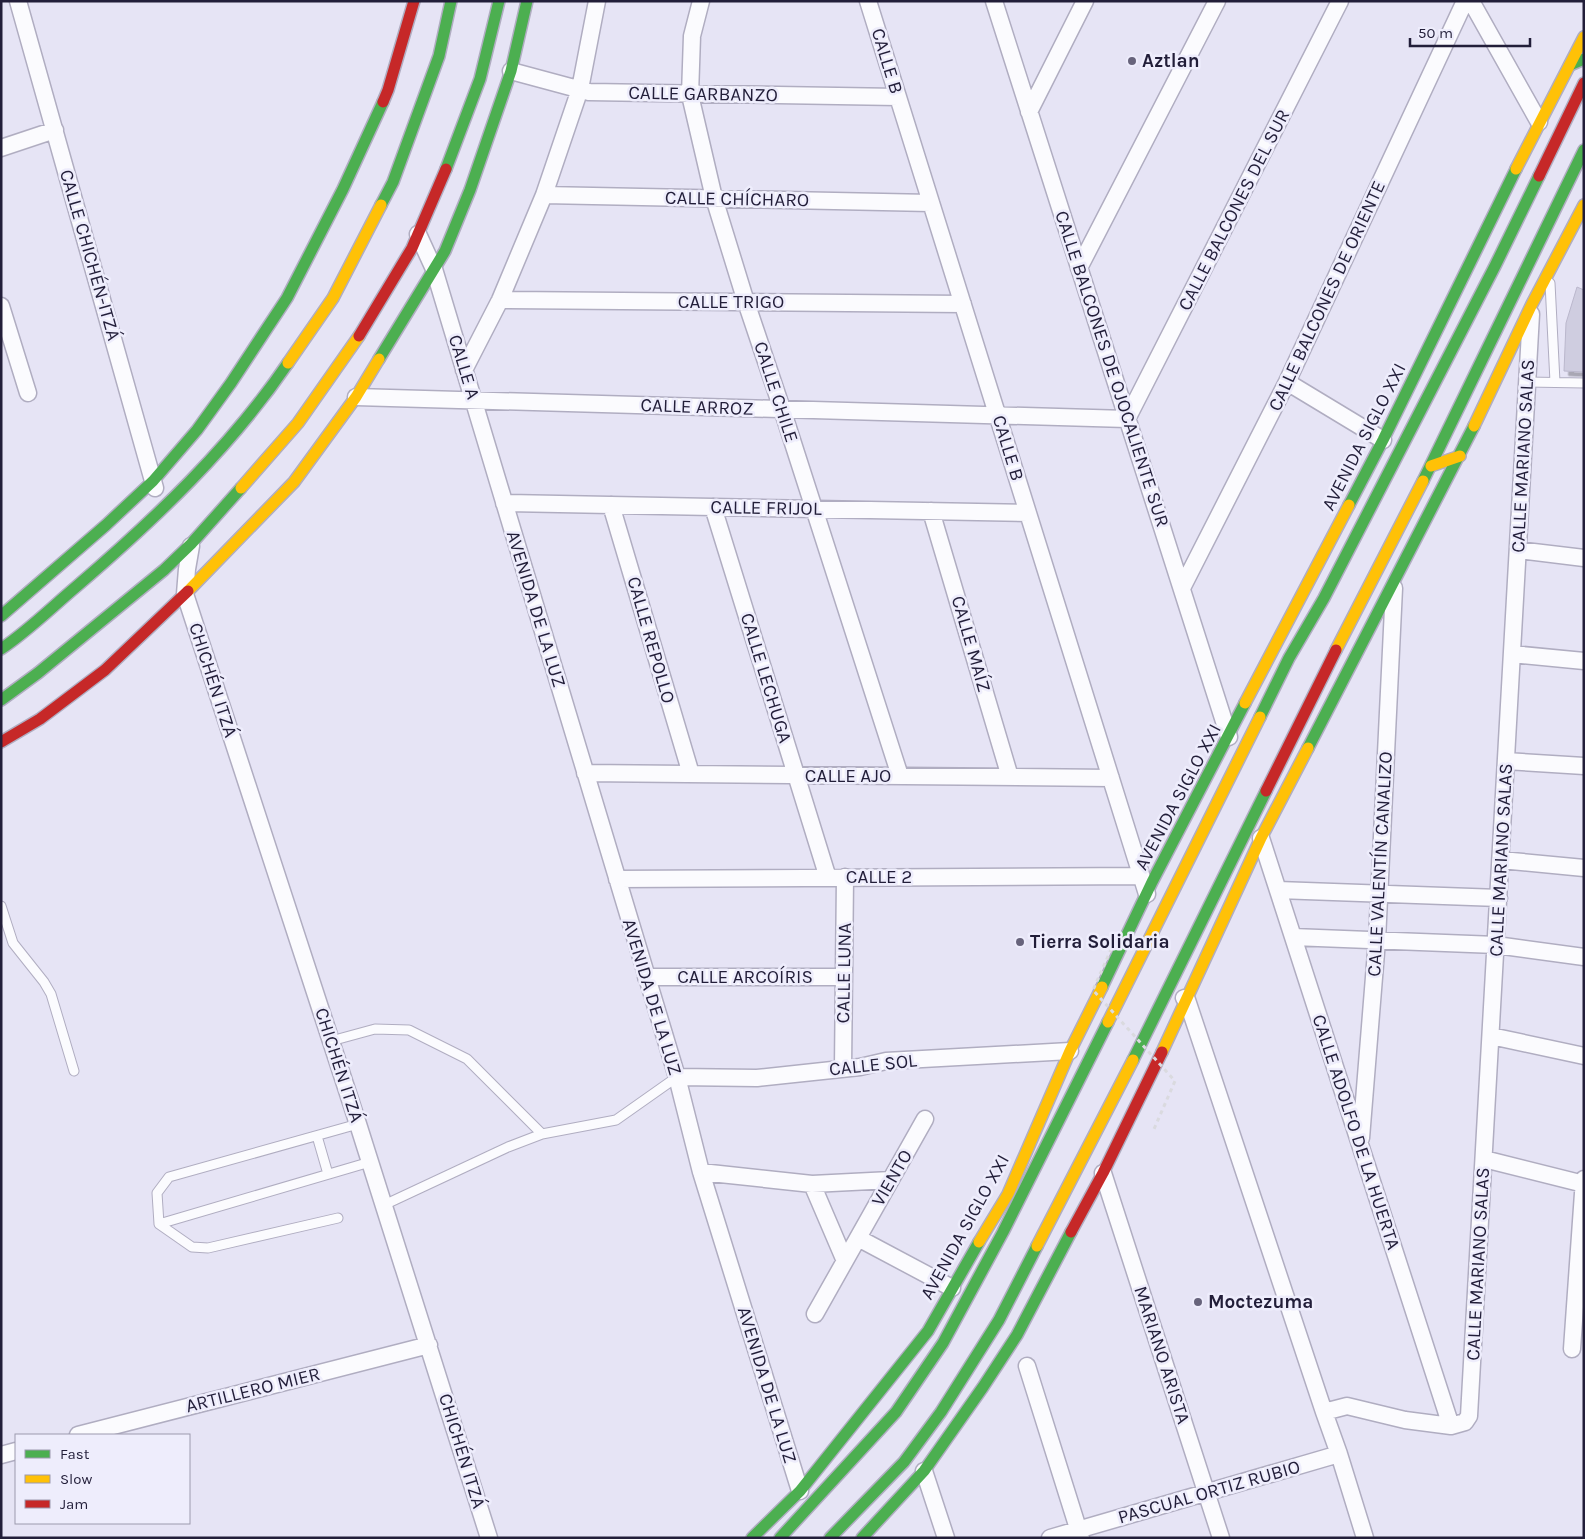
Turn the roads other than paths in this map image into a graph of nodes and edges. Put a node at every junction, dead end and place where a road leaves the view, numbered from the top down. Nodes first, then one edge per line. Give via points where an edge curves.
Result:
1 (18, 1) edge
2 (414, 1) edge
3 (451, 1) edge
4 (499, 1) edge
5 (526, 1) edge
6 (597, 1) edge
7 (701, 1) edge
8 (868, 1) edge
9 (994, 1) edge
10 (1085, 1) edge
11 (1217, 1) edge
12 (1340, 1) edge
13 (1465, 1) edge
14 (1472, 1) edge
15 (1584, 37) edge
16 (1584, 59) edge
17 (1570, 65) junction
18 (511, 71) junction
19 (1584, 83) edge
20 (580, 90) junction
21 (690, 94) junction
22 (898, 97) junction
23 (1030, 112) junction
24 (1539, 122) junction
25 (54, 130) junction
26 (1, 148) edge
27 (1584, 150) edge
28 (1571, 175) junction
29 (544, 195) junction
30 (714, 198) junction
31 (1584, 199) edge
32 (931, 203) junction
33 (1584, 205) edge
34 (418, 234) junction
35 (1079, 268) junction
36 (434, 269) junction
37 (1550, 271) junction
38 (500, 300) junction
39 (746, 302) junction
40 (963, 304) junction
41 (1532, 304) junction
42 (1, 306) edge
43 (464, 370) junction
44 (1287, 382) junction
45 (1527, 382) junction
46 (1555, 382) junction
47 (1584, 383) edge
48 (28, 393) dead end
49 (356, 397) junction
50 (474, 400) junction
51 (782, 409) junction
52 (998, 415) junction
53 (1128, 418) junction
54 (1383, 440) junction
55 (1460, 456) junction
56 (1432, 466) junction
57 (153, 481) junction
58 (504, 503) junction
59 (611, 505) junction
60 (713, 507) junction
61 (161, 509) junction
62 (814, 509) junction
63 (932, 511) junction
64 (1028, 513) junction
65 (191, 544) junction
66 (1518, 550) junction
67 (1584, 558) edge
68 (1394, 582) junction
69 (1182, 588) junction
70 (185, 594) junction
71 (1, 616) edge
72 (1288, 624) junction
73 (1, 649) edge
74 (1512, 654) junction
75 (1289, 658) junction
76 (1584, 661) edge
77 (1, 700) edge
78 (1230, 737) junction
79 (1, 742) edge
80 (1288, 747) junction
81 (1506, 761) junction
82 (1584, 766) edge
83 (585, 773) junction
84 (691, 774) junction
85 (796, 775) junction
86 (900, 776) junction
87 (1010, 777) junction
88 (1111, 778) junction
89 (1293, 778) junction
90 (1261, 838) junction
91 (1500, 860) junction
92 (1584, 868) edge
93 (1141, 876) junction
94 (828, 878) junction
95 (845, 878) junction
96 (617, 879) junction
97 (1278, 890) junction
98 (1147, 894) junction
99 (1379, 894) junction
100 (1498, 898) junction
101 (1, 906) edge
102 (1293, 937) junction
103 (1377, 940) junction
104 (1496, 945) junction
105 (1584, 957) edge
106 (646, 977) junction
107 (844, 977) junction
108 (1170, 987) junction
109 (1187, 1000) junction
110 (1491, 1036) junction
111 (331, 1041) junction
112 (1070, 1051) junction
113 (1584, 1056) edge
114 (843, 1068) junction
115 (74, 1071) dead end
116 (677, 1077) junction
117 (925, 1120) dead end
118 (358, 1124) junction
119 (542, 1134) junction
120 (317, 1136) junction
121 (1360, 1145) junction
122 (1484, 1159) junction
123 (370, 1162) junction
124 (701, 1172) junction
125 (1102, 1173) junction
126 (328, 1174) junction
127 (891, 1180) junction
128 (1584, 1182) edge
129 (812, 1184) junction
130 (384, 1205) junction
131 (338, 1218) dead end
132 (159, 1224) junction
133 (858, 1238) junction
134 (845, 1261) junction
135 (952, 1288) junction
136 (815, 1314) dead end
137 (429, 1345) junction
138 (1572, 1349) dead end
139 (1027, 1366) dead end
140 (1324, 1412) junction
141 (1451, 1426) junction
142 (82, 1434) edge
143 (15, 1451) edge
144 (859, 1454) junction
145 (1339, 1454) junction
146 (1, 1455) edge
147 (865, 1468) dead end
148 (924, 1471) junction
149 (800, 1491) junction
150 (1206, 1493) junction
151 (1080, 1534) edge
152 (489, 1538) edge
153 (752, 1538) edge
154 (780, 1538) edge
155 (830, 1538) edge
156 (862, 1538) edge
157 (946, 1538) edge
158 (1050, 1538) edge
159 (1221, 1538) edge
160 (1364, 1538) edge

1 - 25 street, CALLE CHICHÉN-ITZÁ
2 - 57 main road via 388,90 343,189 287,298 203,422
3 - 61 main road via 439,56 393,182 333,298 270,390 204,468
4 - 34 main road via 480,79
5 - 18 main road
6 - 20 street
7 - 21 street, CALLE CHILE via 692,36
8 - 22 street, CALLE B
9 - 23 street, CALLE BALCONES DE OJOCALIENTE SUR
10 - 23 street
11 - 35 street
12 - 53 street, CALLE BALCONES DEL SUR
13 - 44 street, CALLE BALCONES DE ORIENTE
14 - 24 street
15 - 17 main road, AVENIDA SIGLO XXI
16 - 17 main road
17 - 24 main road, AVENIDA SIGLO XXI
18 - 20 street, CALLE GARBANZO
18 - 36 main road via 470,190
19 - 75 main road, AVENIDA SIGLO XXI via 1495,266 1324,598
20 - 21 street, CALLE GARBANZO
20 - 29 street
21 - 22 street, CALLE GARBANZO
21 - 30 street, CALLE CHILE
22 - 32 street, CALLE B
23 - 35 street, CALLE BALCONES DE OJOCALIENTE SUR
24 - 54 main road, AVENIDA SIGLO XXI
25 - 26 street
25 - 57 street, CALLE CHICHÉN-ITZÁ
27 - 28 main road
28 - 31 main road
28 - 56 main road
29 - 30 street, CALLE CHÍCHARO
29 - 38 street
30 - 32 street, CALLE CHÍCHARO
30 - 39 street, CALLE CHILE
32 - 40 street, CALLE B
33 - 37 main road
34 - 36 street, CALLE A
34 - 65 main road via 360,335 298,423
35 - 53 street, CALLE BALCONES DE OJOCALIENTE SUR
36 - 43 street, CALLE A
36 - 49 main road
37 - 41 main road
37 - 46 lane
38 - 39 street, CALLE TRIGO
38 - 43 street
39 - 40 street, CALLE TRIGO
39 - 51 street, CALLE CHILE
40 - 52 street, CALLE B
41 - 45 street, CALLE MARIANO SALAS
41 - 55 main road
42 - 48 street
43 - 50 street, CALLE A
44 - 54 street
44 - 69 street, CALLE BALCONES DE ORIENTE
45 - 46 lane
45 - 66 street, CALLE MARIANO SALAS
46 - 47 lane
49 - 50 street, CALLE ARROZ
49 - 70 main road via 294,482
50 - 51 street, CALLE ARROZ
50 - 58 street, CALLE A
51 - 52 street, CALLE ARROZ
51 - 62 street, CALLE CHILE
52 - 53 street, CALLE ARROZ
52 - 64 street, CALLE B
53 - 69 street, CALLE BALCONES DE OJOCALIENTE SUR
54 - 72 main road, AVENIDA SIGLO XXI
55 - 56 main road
55 - 68 main road
56 - 80 main road
57 - 61 street, CALLE CHICHÉN-ITZÁ
57 - 71 main road
58 - 59 street, CALLE FRIJOL
58 - 83 street, AVENIDA DE LA LUZ
59 - 60 street, CALLE FRIJOL
59 - 84 street, CALLE REPOLLO
60 - 62 street, CALLE FRIJOL
60 - 85 street, CALLE LECHUGA
61 - 73 main road via 113,555
62 - 63 street, CALLE FRIJOL
62 - 86 street, CALLE CHILE
63 - 64 street, CALLE FRIJOL
63 - 87 street, CALLE MAÍZ
64 - 88 street, CALLE B
65 - 70 street
65 - 77 main road via 141,590
66 - 67 street
66 - 74 street, CALLE MARIANO SALAS
68 - 89 main road
68 - 99 street, CALLE VALENTÍN CANALIZO
69 - 78 street, CALLE BALCONES DE OJOCALIENTE SUR
70 - 79 main road via 105,670
70 - 111 street, CHICHÉN ITZÁ
72 - 75 main road
72 - 78 main road, AVENIDA SIGLO XXI
74 - 76 street
74 - 81 street, CALLE MARIANO SALAS
75 - 144 main road, AVENIDA SIGLO XXI via 969,1297 943,1343 896,1412
78 - 98 main road, AVENIDA SIGLO XXI
80 - 89 main road
80 - 108 main road
81 - 82 street
81 - 91 street, CALLE MARIANO SALAS
83 - 84 street, CALLE AJO
83 - 96 street, AVENIDA DE LA LUZ
84 - 85 street, CALLE AJO
85 - 86 street, CALLE AJO
85 - 94 street, CALLE LECHUGA
86 - 87 street, CALLE AJO
87 - 88 street, CALLE AJO
88 - 93 street, CALLE B
89 - 90 main road
90 - 97 street, CALLE ADOLFO DE LA HUERTA
90 - 109 main road
91 - 92 street
91 - 100 street, CALLE MARIANO SALAS
93 - 95 street, CALLE 2
93 - 98 street, CALLE B
94 - 95 street, CALLE 2
94 - 96 street, CALLE 2
95 - 107 street, CALLE LUNA
96 - 106 street, AVENIDA DE LA LUZ
97 - 99 street
97 - 102 street, CALLE ADOLFO DE LA HUERTA
98 - 112 main road, AVENIDA SIGLO XXI
99 - 100 street
99 - 103 street, CALLE VALENTÍN CANALIZO
100 - 104 street, CALLE MARIANO SALAS
101 - 115 lane via 13,943 51,994
102 - 103 street
102 - 121 street, CALLE ADOLFO DE LA HUERTA
103 - 104 street
103 - 121 street, CALLE VALENTÍN CANALIZO
104 - 105 street
104 - 110 street, CALLE MARIANO SALAS
106 - 107 street, CALLE ARCOÍRIS
106 - 116 street, AVENIDA DE LA LUZ
107 - 114 street, CALLE LUNA
108 - 109 street
108 - 155 main road via 999,1320 941,1412 904,1462 874,1487
109 - 125 main road
109 - 140 street
110 - 113 street
110 - 122 street, CALLE MARIANO SALAS
111 - 118 street, CHICHÉN ITZÁ
111 - 119 lane via 375,1029 409,1030 467,1059
112 - 114 street, CALLE SOL via 886,1062
112 - 135 main road, AVENIDA SIGLO XXI via 1008,1194
114 - 116 street, CALLE SOL via 757,1078
116 - 119 lane via 616,1120
116 - 124 street, AVENIDA DE LA LUZ
117 - 127 street, VIENTO
118 - 120 lane
118 - 123 street, CHICHÉN ITZÁ
119 - 130 lane
120 - 126 lane
120 - 132 lane via 170,1177 157,1193
121 - 141 street, CALLE ADOLFO DE LA HUERTA
122 - 128 street
122 - 141 street, CALLE MARIANO SALAS via 1469,1416 1465,1422
123 - 126 lane
123 - 130 street, CHICHÉN ITZÁ
124 - 129 street
124 - 149 street, AVENIDA DE LA LUZ
125 - 148 main road via 1017,1335
125 - 150 street, MARIANO ARISTA
126 - 132 lane
127 - 129 street
127 - 133 street, VIENTO
128 - 138 street
129 - 134 street
130 - 137 street, CHICHÉN ITZÁ
131 - 132 lane via 208,1248 192,1247
133 - 134 street, VIENTO
133 - 135 street
134 - 136 street, VIENTO
135 - 149 main road, AVENIDA SIGLO XXI via 928,1331
137 - 142 street, ARTILLERO MIER
137 - 152 street, CHICHÉN ITZÁ
139 - 151 street
140 - 141 street via 1347,1406 1405,1420
140 - 145 street
143 - 146 street
144 - 147 main road
144 - 154 main road, AVENIDA SIGLO XXI
145 - 150 street, PASCUAL ORTIZ RUBIO
145 - 160 street
148 - 156 main road
148 - 157 street
149 - 153 main road, AVENIDA SIGLO XXI
150 - 151 street, PASCUAL ORTIZ RUBIO
150 - 159 street, MARIANO ARISTA
151 - 158 street, PASCUAL ORTIZ RUBIO

